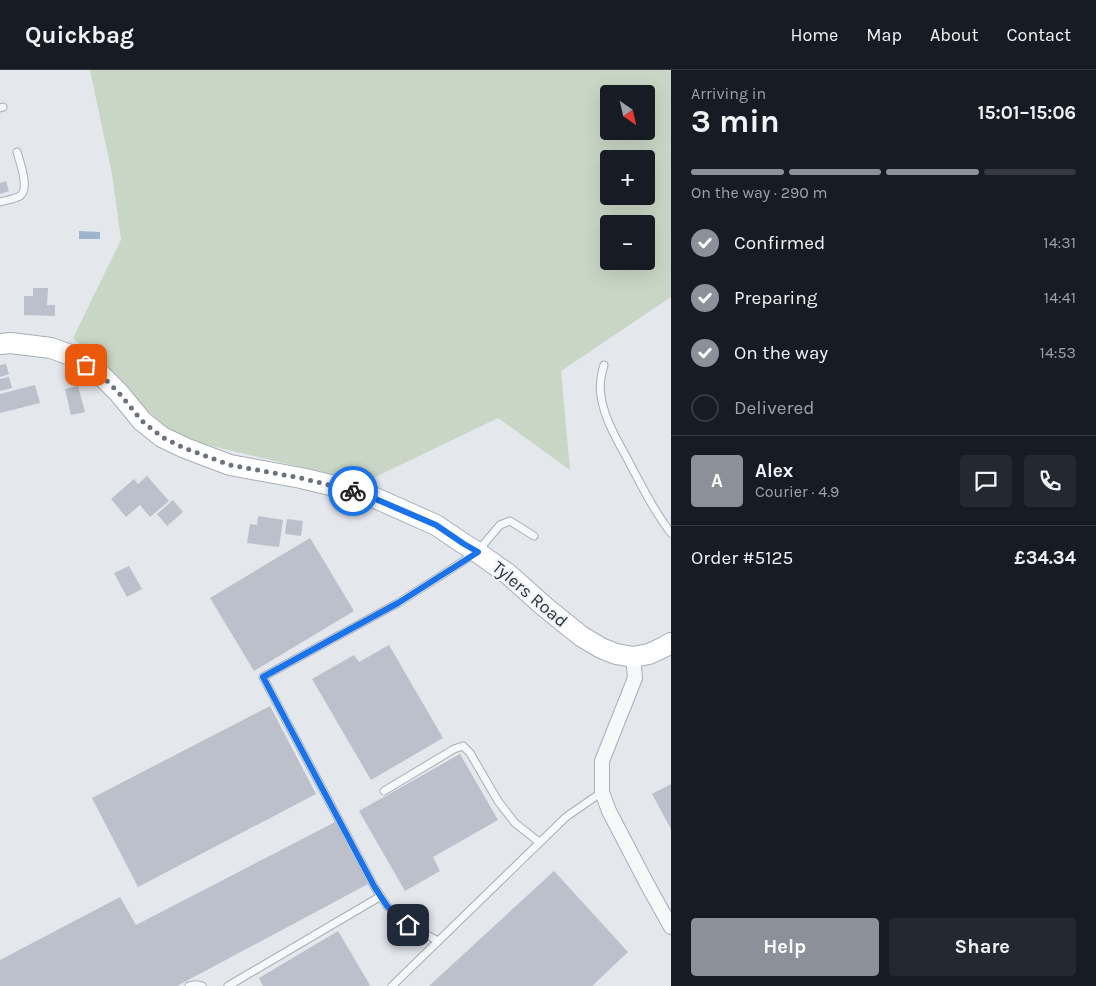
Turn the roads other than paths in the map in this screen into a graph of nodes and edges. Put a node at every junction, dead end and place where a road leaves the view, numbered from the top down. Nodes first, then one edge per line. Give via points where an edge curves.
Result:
1 (17, 152) dead end
2 (0, 202) edge
3 (0, 344) edge
4 (604, 365) dead end
5 (671, 533) edge
6 (534, 536) dead end
7 (478, 552) junction
8 (671, 643) edge
9 (633, 657) junction
10 (384, 791) dead end
11 (602, 792) junction
12 (539, 842) junction
13 (381, 896) junction
14 (671, 927) edge
15 (438, 941) junction
16 (189, 986) edge
17 (202, 986) edge
18 (228, 986) edge
19 (392, 986) edge

1 - 2 lane via 24,190 20,196
3 - 7 street, Tylers Road via 51,348 73,356 100,374 142,421 162,437 184,448 230,465 364,494 436,525
4 - 5 lane via 600,394 604,412 646,496
6 - 7 lane via 510,521 500,526
7 - 9 street, Tylers Road via 580,636 616,654
7 - 13 lane via 398,603 263,677
8 - 9 street via 649,654
9 - 11 street via 635,678 602,762
10 - 12 lane via 463,746 515,823
11 - 12 lane via 566,817
11 - 14 street via 646,884
12 - 15 lane
13 - 15 lane via 408,925
13 - 18 lane
15 - 19 lane
16 - 17 lane

